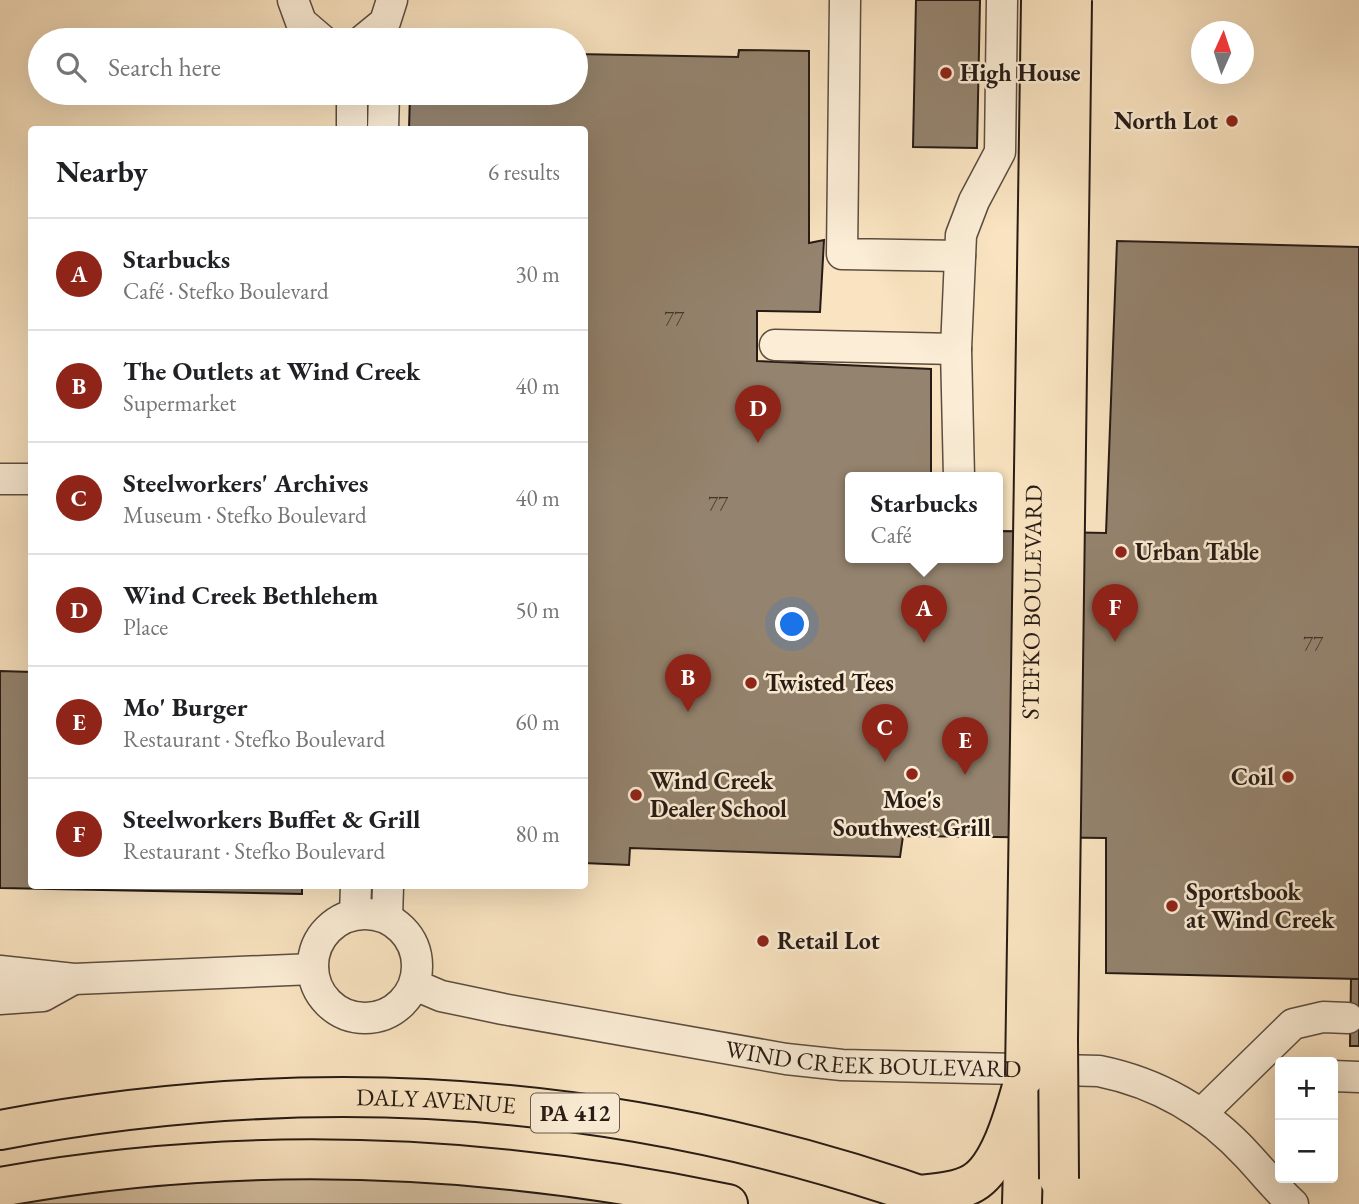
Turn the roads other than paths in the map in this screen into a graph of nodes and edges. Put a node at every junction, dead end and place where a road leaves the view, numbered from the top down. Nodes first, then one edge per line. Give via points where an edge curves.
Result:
1 (293, 0) edge
2 (845, 0) edge
3 (1002, 0) edge
4 (1041, 0) edge
5 (1072, 0) edge
6 (308, 28) edge
7 (352, 105) edge
8 (384, 105) edge
9 (352, 126) edge
10 (383, 126) edge
11 (960, 256) junction
12 (775, 345) dead end
13 (956, 349) junction
14 (959, 472) edge
15 (0, 479) edge
16 (28, 479) edge
17 (388, 889) edge
18 (355, 900) edge
19 (387, 918) junction
20 (313, 969) junction
21 (0, 971) edge
22 (74, 979) junction
23 (415, 985) junction
24 (0, 999) edge
25 (1348, 1018) dead end
26 (1269, 1062) edge
27 (1025, 1076) junction
28 (1338, 1076) edge
29 (1359, 1077) edge
30 (1202, 1113) junction
31 (0, 1130) edge
32 (0, 1187) edge
33 (1041, 1191) edge
34 (932, 1199) edge
35 (728, 1204) edge
36 (1293, 1204) edge

1 - 6 street
2 - 11 street via 842,254
3 - 11 street via 1000,152 974,201 961,235
4 - 27 main road, STEFKO BOULEVARD, bridge
5 - 33 main road, STEFKO BOULEVARD, bridge via 1058,1040
7 - 9 street
8 - 10 street
11 - 13 street
12 - 13 street
13 - 14 street
15 - 16 street
17 - 19 street
18 - 19 street via 371,914
18 - 20 street via 319,940
19 - 23 street via 400,926 417,954
20 - 22 street
20 - 23 street via 324,999 335,1009 357,1017 381,1016 395,1009
21 - 22 street
22 - 24 street via 43,996
23 - 30 street, WIND CREEK BOULEVARD via 441,996 516,1012 786,1059 842,1065 1099,1071 1146,1085
25 - 26 street via 1324,1017 1293,1024
26 - 30 street
27 - 33 main road, STEFKO BOULEVARD
27 - 34 main road via 1012,1122 985,1170 974,1182
28 - 29 street
30 - 36 street, WIND CREEK BOULEVARD
31 - 34 main road, DALY AVENUE / PA 412 via 100,1113 246,1098 367,1097 474,1103 657,1125 840,1167
32 - 35 main road via 132,1169 334,1157 538,1173

